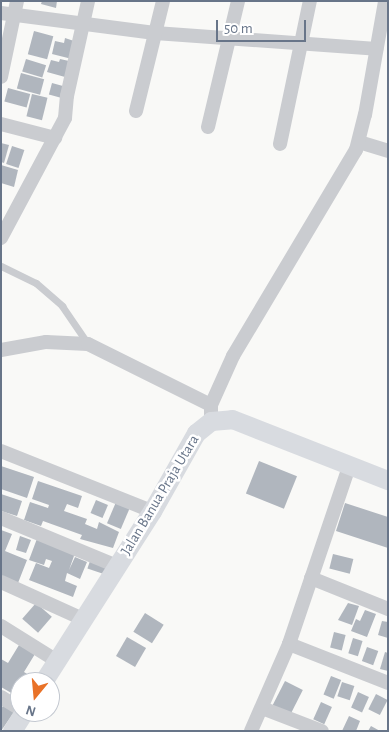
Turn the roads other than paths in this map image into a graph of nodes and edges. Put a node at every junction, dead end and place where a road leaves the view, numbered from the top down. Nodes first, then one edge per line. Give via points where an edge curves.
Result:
1 (88, 1) edge
2 (163, 1) edge
3 (238, 1) edge
4 (310, 1) edge
5 (385, 1) edge
6 (11, 10) edge
7 (84, 24) junction
8 (156, 33) junction
9 (228, 39) junction
10 (300, 44) junction
11 (376, 49) junction
12 (1, 77) edge
13 (136, 111) dead end
14 (1, 124) edge
15 (208, 127) dead end
16 (55, 138) junction
17 (359, 142) junction
18 (280, 144) dead end
19 (388, 151) edge
20 (1, 238) edge
21 (1, 266) edge
22 (88, 344) junction
23 (1, 350) edge
24 (211, 413) junction
25 (1, 451) edge
26 (349, 467) junction
27 (388, 480) edge
28 (152, 511) junction
29 (1, 518) edge
30 (117, 566) junction
31 (311, 578) junction
32 (1, 582) edge
33 (388, 608) edge
34 (83, 619) junction
35 (1, 626) edge
36 (289, 644) junction
37 (57, 661) junction
38 (50, 672) edge
39 (388, 682) edge
40 (262, 708) junction
41 (251, 731) edge
42 (322, 731) edge

1 - 7 street
2 - 8 street
3 - 9 street
4 - 10 street
5 - 11 street
6 - 7 street
6 - 12 street
7 - 8 street
7 - 16 street via 65,118
8 - 9 street
8 - 13 street
9 - 10 street
9 - 15 street
10 - 11 street
10 - 18 street
11 - 17 street
14 - 16 street
16 - 20 street
17 - 19 street
17 - 24 street via 327,203 233,356
21 - 22 lane via 36,283 62,306
22 - 23 street via 46,342
22 - 24 street
24 - 26 street, Jalan Banua Praja Utara
24 - 28 street, Jalan Banua Praja Utara via 196,433
25 - 28 street
26 - 27 street, Jalan Banua Praja Utara
26 - 31 street
28 - 30 street, Jalan Banua Praja Utara
29 - 30 street
30 - 34 street, Jalan Banua Praja Utara
31 - 33 street
31 - 36 street
32 - 34 street
34 - 37 street, Jalan Banua Praja Utara
35 - 37 street
36 - 39 street
36 - 40 street
37 - 38 street, Jalan Banua Praja Utara
40 - 41 street
40 - 42 street

